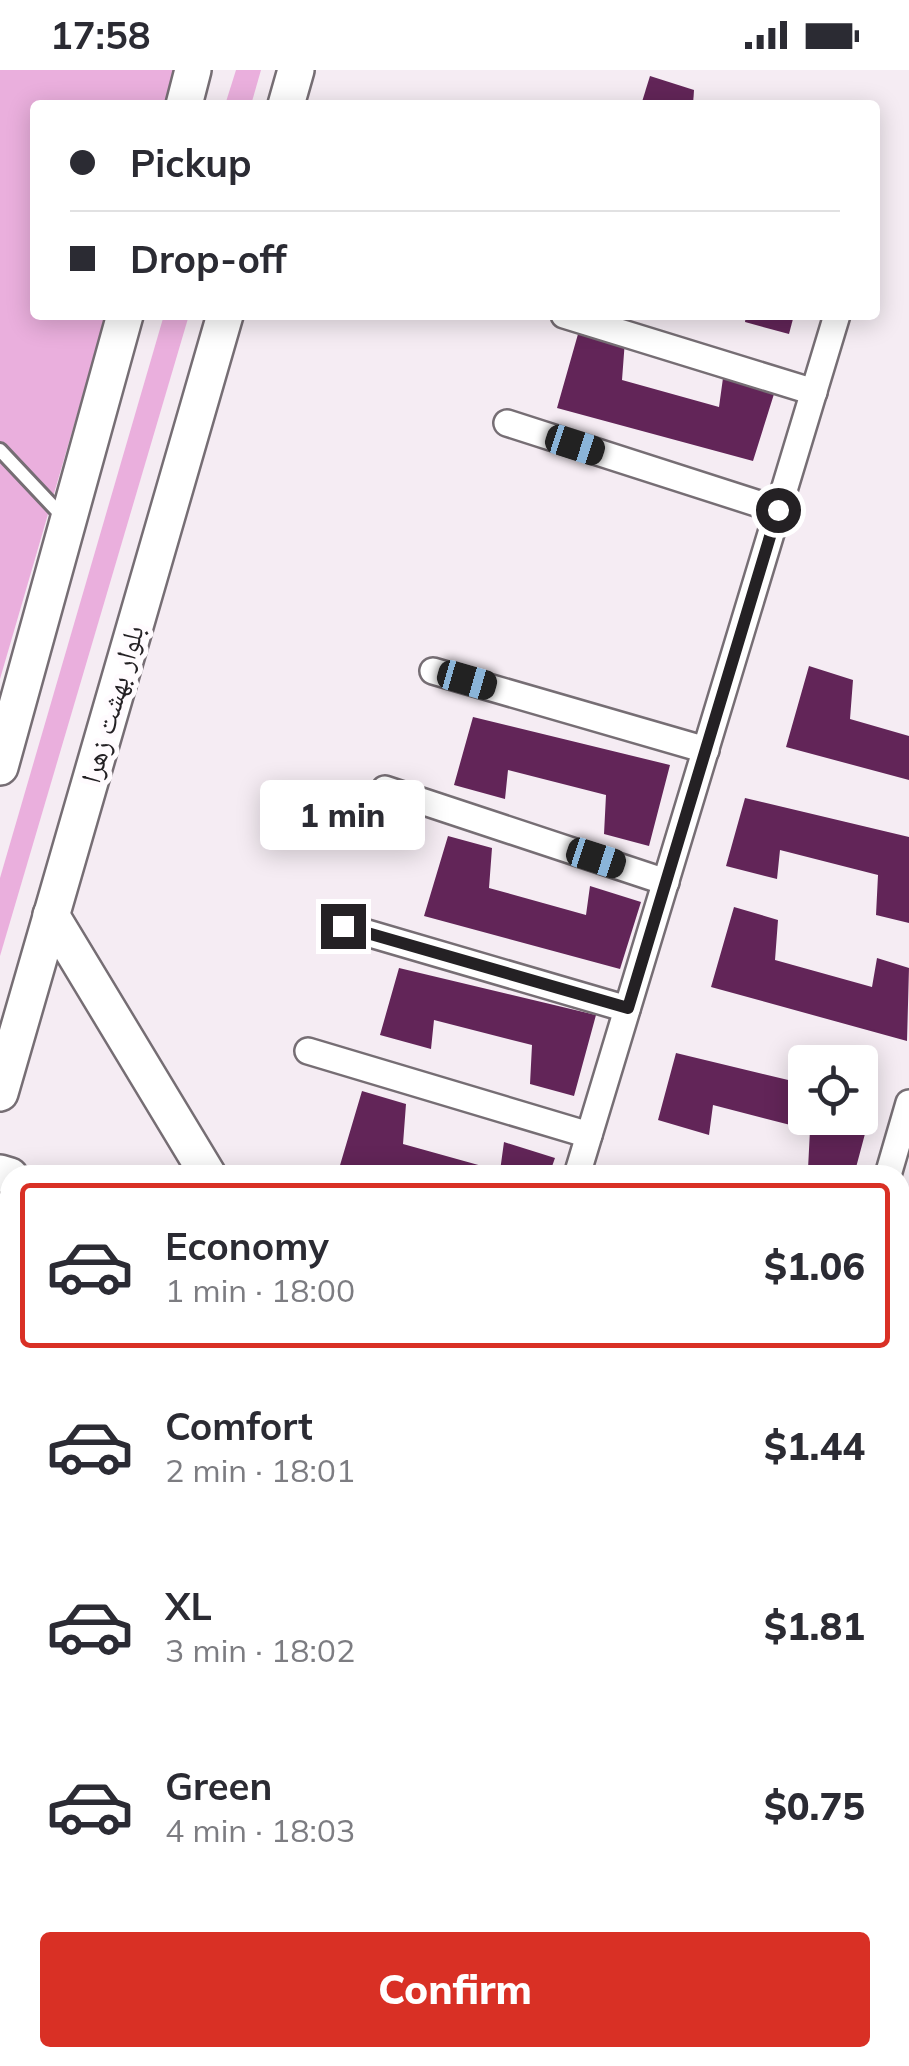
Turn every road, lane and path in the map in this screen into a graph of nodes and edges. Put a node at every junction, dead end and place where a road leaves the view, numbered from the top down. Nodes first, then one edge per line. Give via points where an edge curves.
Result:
1 (194, 70) edge
2 (296, 70) edge
3 (185, 100) edge
4 (287, 100) edge
5 (123, 320) edge
6 (224, 320) edge
7 (580, 320) edge
8 (836, 320) edge
9 (814, 392) junction
10 (508, 423) dead end
11 (0, 450) edge
12 (778, 510) junction
13 (67, 521) junction
14 (432, 671) dead end
15 (706, 750) junction
16 (0, 766) edge
17 (384, 788) dead end
18 (666, 882) junction
19 (51, 916) junction
20 (343, 926) dead end
21 (628, 1008) junction
22 (308, 1051) dead end
23 (0, 1092) edge
24 (909, 1103) edge
25 (589, 1135) junction
26 (897, 1160) edge
27 (202, 1165) edge
28 (580, 1165) edge

1 - 3 main road
2 - 4 main road
5 - 13 main road
6 - 19 main road, بلوار بهشت زهرا
7 - 9 street
8 - 9 street
9 - 12 street
10 - 12 street
11 - 13 lane
12 - 15 street
13 - 16 main road
14 - 15 street
15 - 18 street
17 - 18 street
18 - 21 street
19 - 23 main road, بلوار بهشت زهرا
19 - 27 main road
20 - 21 street
21 - 25 street
22 - 25 street
24 - 26 street
25 - 28 street

